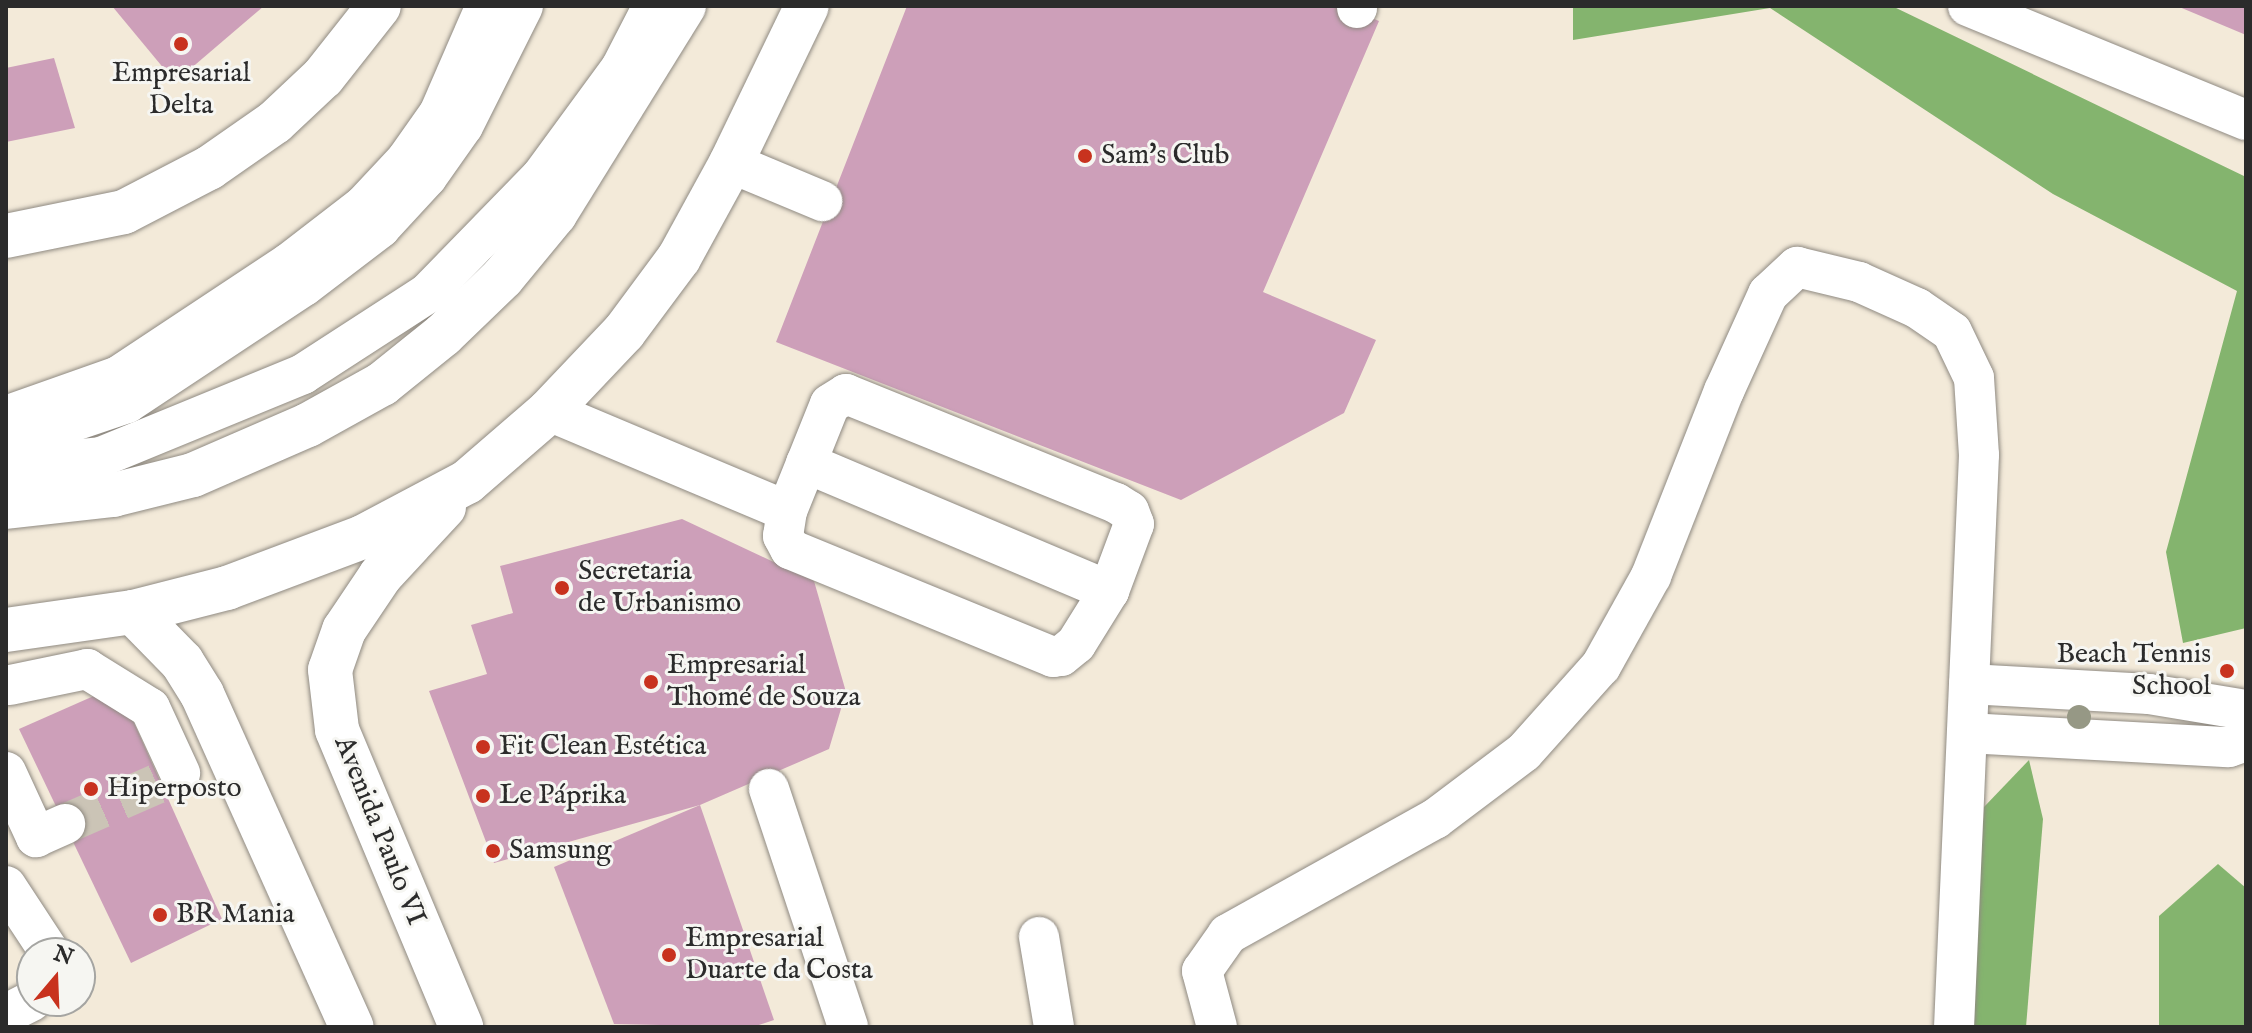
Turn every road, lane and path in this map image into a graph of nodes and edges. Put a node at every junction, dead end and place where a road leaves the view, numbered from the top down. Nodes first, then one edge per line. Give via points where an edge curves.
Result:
1 (379, 6) edge
2 (488, 6) edge
3 (523, 6) edge
4 (653, 6) edge
5 (684, 6) edge
6 (807, 6) edge
7 (1968, 6) edge
8 (2246, 120) edge
9 (731, 163) junction
10 (548, 195) junction
11 (822, 201) dead end
12 (372, 218) junction
13 (6, 236) edge
14 (549, 411) junction
15 (6, 418) edge
16 (6, 444) edge
17 (806, 463) junction
18 (6, 466) edge
19 (467, 482) junction
20 (6, 507) edge
21 (787, 511) junction
22 (1109, 591) junction
23 (133, 612) junction
24 (6, 630) edge
25 (7, 683) edge
26 (1969, 684) junction
27 (2246, 710) edge
28 (1967, 733) junction
29 (2246, 741) edge
30 (229, 751) junction
31 (6, 772) edge
32 (769, 789) dead end
33 (65, 824) tunnel mouth
34 (6, 886) edge
35 (39, 937) edge
36 (1039, 937) dead end
37 (457, 1022) edge
38 (352, 1027) edge
39 (848, 1027) edge
40 (1054, 1027) edge
41 (1217, 1027) edge
42 (1954, 1027) edge

1 - 13 main road via 323,77 275,122 209,168 124,212
2 - 12 main road via 441,114
3 - 12 street via 463,126 427,177
4 - 10 street
5 - 10 main road
6 - 9 main road
7 - 8 street
9 - 11 street
9 - 14 main road via 679,258 624,332
10 - 18 street via 428,293 303,374 101,457
10 - 20 main road via 503,277 382,384 308,425 193,475 113,495
12 - 15 main road via 290,265 119,378
12 - 16 street via 304,286 127,403
14 - 19 main road
14 - 21 street
17 - 21 street
17 - 22 street
17 - 22 street via 830,404 846,394 1116,503 1129,511 1134,524
19 - 23 main road via 363,537 227,588
19 - 37 main road, Avenida Paulo VI via 381,575 344,630 330,670 337,730
21 - 22 street via 783,536 790,549 1043,655 1061,656 1076,644
23 - 24 main road
23 - 30 main road via 182,662
25 - 30 street via 87,669 150,708 170,777
26 - 27 street via 2149,694
26 - 28 street
26 - 41 street via 1979,455 1974,378 1952,332 1917,308 1859,282 1797,267 1768,294 1651,576 1601,666 1524,752 1435,819 1228,934 1202,971
28 - 29 street via 2229,747
28 - 42 street
30 - 38 main road
31 - 33 street via 36,837
32 - 39 street
34 - 35 street
36 - 40 street

